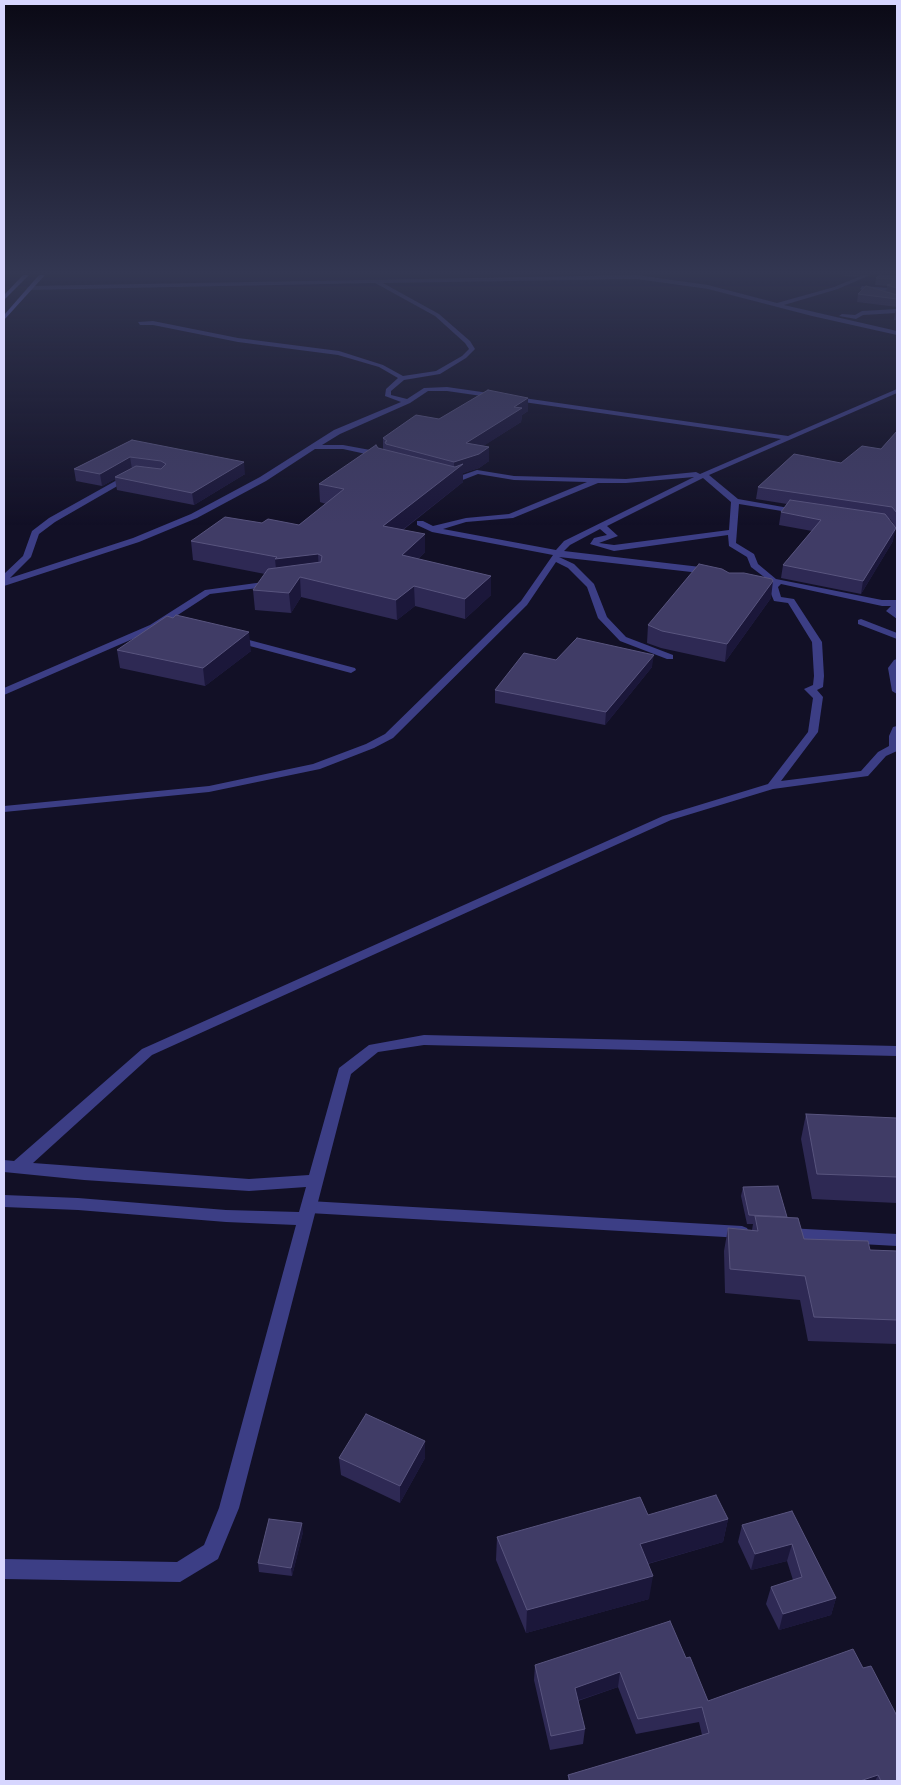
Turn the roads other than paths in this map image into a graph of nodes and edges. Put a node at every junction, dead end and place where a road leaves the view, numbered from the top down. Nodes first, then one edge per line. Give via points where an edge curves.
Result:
1 (356, 358) edge
2 (460, 358) edge
3 (402, 378) junction
4 (897, 391) edge
5 (408, 402) junction
6 (790, 438) junction
7 (313, 447) junction
8 (391, 464) edge
9 (136, 473) edge
10 (706, 474) junction
11 (437, 476) edge
12 (599, 480) junction
13 (735, 501) junction
14 (810, 513) edge
15 (420, 523) dead end
16 (601, 526) junction
17 (432, 529) junction
18 (733, 532) junction
19 (556, 556) junction
20 (720, 573) edge
21 (4, 578) edge
22 (745, 580) edge
23 (774, 582) junction
24 (4, 583) edge
25 (282, 583) edge
26 (897, 604) edge
27 (897, 616) edge
28 (861, 622) dead end
29 (897, 624) edge
30 (173, 626) edge
31 (149, 628) junction
32 (887, 632) junction
33 (897, 636) edge
34 (227, 637) edge
35 (670, 657) dead end
36 (897, 662) edge
37 (352, 670) dead end
38 (897, 691) edge
39 (4, 692) edge
40 (897, 729) edge
41 (896, 748) edge
42 (772, 786) junction
43 (4, 809) edge
44 (897, 1051) edge
45 (11, 1166) edge
46 (314, 1180) junction
47 (4, 1201) edge
48 (307, 1213) junction
49 (758, 1232) edge
50 (778, 1234) edge
51 (897, 1240) edge
52 (4, 1569) edge

1 - 3 street via 381,366
2 - 3 street via 438,373
3 - 5 street via 388,390 388,396
4 - 6 street
5 - 6 street via 426,389 447,389
5 - 7 street via 337,432
6 - 10 street
7 - 8 street via 343,447 378,454 382,462
7 - 24 street via 263,479 194,516 136,540
9 - 21 street via 35,533 28,557
10 - 12 street via 626,481
10 - 13 street
10 - 16 street
11 - 12 street via 455,481 477,472 514,478
12 - 17 street via 510,516 466,520
13 - 14 street
13 - 18 street
15 - 17 street
16 - 18 street via 614,536 594,544 614,548
16 - 19 street via 567,543
17 - 19 street
18 - 23 street via 732,544 751,556 754,565
19 - 20 street
19 - 35 street via 591,586 603,618 623,639
19 - 43 street via 524,603 389,736 370,746 316,766 209,789
22 - 23 street
23 - 26 street
23 - 42 street via 777,599 791,601 817,642 819,676 818,687 809,689 818,697 812,732
25 - 31 street via 208,592
26 - 27 street via 891,611
28 - 32 street
29 - 32 street
30 - 31 street
31 - 39 street
32 - 33 street
34 - 37 street
36 - 38 street via 893,668
40 - 41 street via 894,736
41 - 42 street via 882,754 864,774
42 - 45 street via 667,818 147,1052
44 - 46 street via 424,1040 374,1048 344,1072
45 - 46 street via 249,1186
46 - 48 street
47 - 48 street via 226,1216
48 - 49 lane
48 - 52 street via 229,1508 211,1552 180,1572
50 - 51 lane

